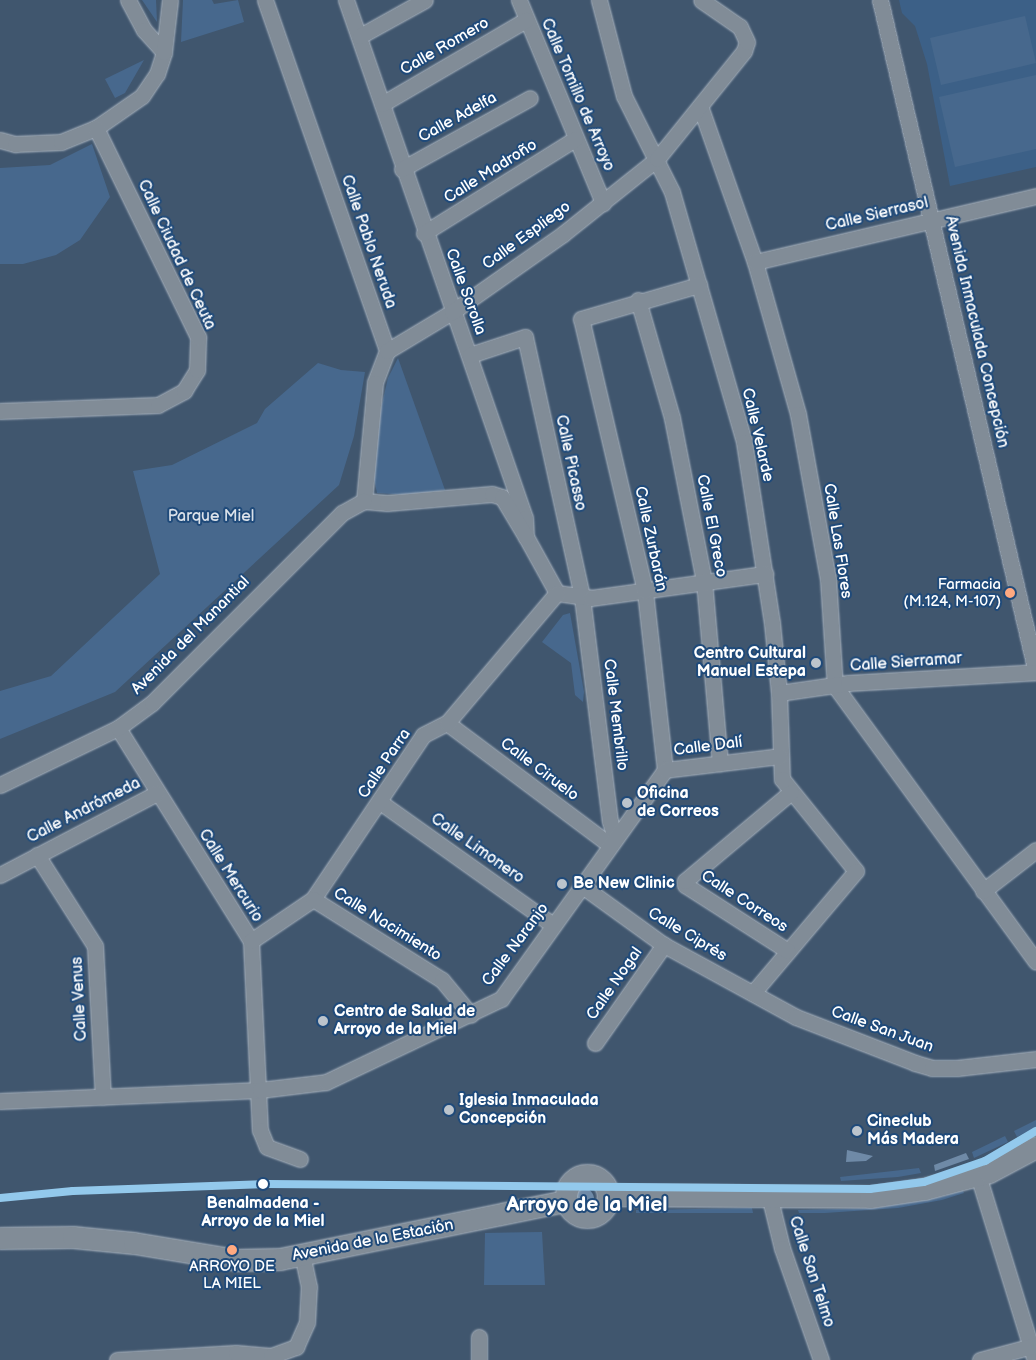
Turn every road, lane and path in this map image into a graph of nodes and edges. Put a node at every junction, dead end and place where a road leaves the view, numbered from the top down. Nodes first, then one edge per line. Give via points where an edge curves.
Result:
1 (128, 0) edge
2 (170, 0) edge
3 (265, 0) edge
4 (346, 0) edge
5 (426, 0) edge
6 (519, 0) edge
7 (599, 0) edge
8 (701, 0) edge
9 (880, 0) edge
10 (526, 20) junction
11 (360, 36) junction
12 (164, 52) junction
13 (530, 98) dead end
14 (382, 104) junction
15 (700, 106) junction
16 (96, 128) junction
17 (575, 139) junction
18 (0, 140) edge
19 (657, 159) junction
20 (402, 169) junction
21 (1036, 196) edge
22 (603, 203) junction
23 (932, 220) junction
24 (424, 233) junction
25 (755, 262) junction
26 (699, 285) junction
27 (638, 300) junction
28 (452, 312) junction
29 (388, 351) junction
30 (470, 355) junction
31 (0, 411) edge
32 (364, 501) junction
33 (526, 537) junction
34 (765, 574) junction
35 (704, 581) junction
36 (645, 591) junction
37 (557, 593) junction
38 (582, 597) junction
39 (1036, 672) edge
40 (835, 686) junction
41 (779, 693) junction
42 (447, 723) junction
43 (118, 728) junction
44 (780, 756) junction
45 (720, 763) junction
46 (665, 770) junction
47 (0, 786) edge
48 (791, 792) junction
49 (158, 793) junction
50 (380, 802) junction
51 (612, 841) junction
52 (1036, 850) edge
53 (37, 855) junction
54 (0, 875) edge
55 (581, 885) junction
56 (983, 891) junction
57 (313, 899) junction
58 (553, 925) junction
59 (251, 942) junction
60 (664, 945) junction
61 (788, 951) junction
62 (1036, 962) edge
63 (753, 993) junction
64 (471, 1015) junction
65 (595, 1043) dead end
66 (1036, 1059) edge
67 (260, 1090) junction
68 (103, 1097) junction
69 (0, 1101) edge
70 (1036, 1147) edge
71 (300, 1159) dead end
72 (978, 1175) junction
73 (608, 1195) junction
74 (769, 1195) junction
75 (566, 1201) junction
76 (0, 1238) edge
77 (302, 1255) junction
78 (479, 1337) dead end
79 (1034, 1350) edge
80 (117, 1360) edge
81 (479, 1360) edge
82 (822, 1360) edge
83 (980, 1360) edge

1 - 12 street via 144,30
2 - 12 street
3 - 29 street, Calle Pablo Neruda
4 - 11 street, Calle Sorolla
5 - 11 street
6 - 10 street, Calle Tomillo de Arroyo
7 - 19 street, Calle Velarde via 624,96
8 - 15 street, Calle Espliego via 744,33 747,42 744,51
9 - 23 street, Avenida Inmaculada Concepción
10 - 14 street, Calle Romero
10 - 17 street, Calle Tomillo de Arroyo
11 - 14 street, Calle Sorolla
12 - 16 street via 157,74 142,96
13 - 20 street, Calle Adelfa
14 - 20 street, Calle Sorolla
15 - 19 street, Calle Espliego
15 - 25 street, Calle Las Flores
16 - 18 street via 61,142 15,144
16 - 31 street, Calle Ciudad de Ceuta via 198,337 197,370 184,391 158,405
17 - 22 street, Calle Tomillo de Arroyo
17 - 24 street, Calle Madroño
19 - 22 street, Calle Espliego
19 - 26 street, Calle Velarde via 672,192
20 - 24 street, Calle Sorolla
21 - 23 street, Calle Sierrasol
22 - 28 street, Calle Espliego
23 - 25 street, Calle Sierrasol
23 - 39 street, Avenida Inmaculada Concepción
24 - 28 street, Calle Sorolla
25 - 40 street, Calle Las Flores via 798,414 828,579
26 - 27 street
26 - 34 street, Calle Velarde via 744,442
27 - 35 street, Calle El Greco via 672,418
27 - 36 street, Calle Zurbarán via 581,319
28 - 29 street, Calle Espliego
28 - 30 street, Calle Sorolla
29 - 32 street via 376,383
30 - 33 street, Calle Sorolla via 525,518
30 - 38 street, Calle Picasso via 525,337
32 - 33 street via 387,503 492,494 502,497
32 - 43 street, Avenida del Manantial via 342,513 152,703
33 - 37 street, Calle Sorolla
34 - 35 street
34 - 41 street, Calle Velarde
35 - 36 street
35 - 45 street, Calle El Greco
36 - 38 street
36 - 46 street, Calle Zurbarán
37 - 38 street
37 - 42 street, Calle Parra
38 - 51 street, Calle Membrillo
39 - 40 street, Calle Sierramar
40 - 41 street, Calle Sierramar
40 - 56 street
41 - 44 street, Calle Velarde
42 - 50 street, Calle Parra via 423,736
42 - 51 street, Calle Ciruelo
43 - 47 street, Avenida del Manantial
43 - 49 street, Calle Mercurio
44 - 45 street, Calle Dalí
44 - 48 street, Calle Velarde via 782,779
45 - 46 street, Calle Dalí
46 - 51 street, Calle Dalí
48 - 61 street, Calle Velarde via 856,871
48 - 61 street, Calle Correos via 685,881 685,885
49 - 53 street, Calle Andrómeda
49 - 59 street, Calle Mercurio
50 - 57 street, Calle Parra
50 - 58 street, Calle Limonero
51 - 55 street, Calle Naranjo
52 - 56 street
53 - 54 street, Calle Andrómeda
53 - 68 street, Calle Venus via 95,946
55 - 58 street, Calle Naranjo
55 - 60 street, Calle Ciprés
56 - 62 street
57 - 59 street, Calle Nacimiento
57 - 64 street, Calle Nacimiento via 442,980
58 - 64 street, Calle Naranjo via 501,999
59 - 67 street, Calle Mercurio
60 - 63 street, Calle Ciprés
60 - 65 street, Calle Nogal
61 - 63 street
63 - 66 street, Calle San Juan via 796,1017 932,1068
64 - 67 street, Calle Naranjo via 326,1082
67 - 68 street, Calle Naranjo
67 - 71 street, Calle Mercurio via 260,1130 267,1147
68 - 69 street, Calle Naranjo
70 - 72 main road
72 - 74 main road via 924,1189 870,1197
72 - 79 street
73 - 74 main road
73 - 75 main road via 605,1208 594,1216 574,1213
73 - 75 main road via 604,1182 585,1174 571,1181
74 - 82 street, Calle San Telmo via 782,1248
75 - 77 main road, Avenida de la Estación
76 - 77 main road, Avenida de la Estación via 73,1237 134,1243 237,1260
77 - 80 street via 309,1287 307,1322 296,1347 271,1356 236,1353
78 - 81 street
79 - 83 street

